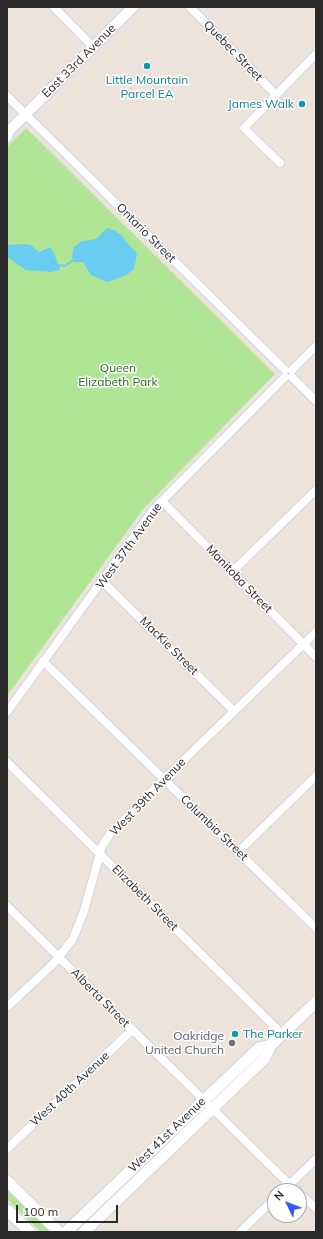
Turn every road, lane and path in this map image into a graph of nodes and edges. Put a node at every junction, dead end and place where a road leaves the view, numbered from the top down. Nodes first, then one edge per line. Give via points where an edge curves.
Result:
1 (54, 7) edge
2 (133, 7) edge
3 (190, 7) edge
4 (93, 47) junction
5 (316, 54) edge
6 (276, 95) junction
7 (7, 96) edge
8 (26, 115) junction
9 (8, 133) edge
10 (280, 164) dead end
11 (316, 346) edge
12 (288, 374) junction
13 (316, 401) edge
14 (316, 490) edge
15 (162, 501) junction
16 (232, 572) junction
17 (103, 582) junction
18 (316, 632) edge
19 (303, 644) junction
20 (316, 657) edge
21 (43, 661) junction
22 (234, 711) junction
23 (7, 712) edge
24 (7, 762) edge
25 (316, 776) edge
26 (163, 779) junction
27 (238, 852) junction
28 (100, 854) junction
29 (7, 906) edge
30 (314, 924) edge
31 (59, 958) junction
32 (316, 1002) edge
33 (7, 1007) edge
34 (132, 1030) junction
35 (282, 1034) junction
36 (271, 1045) junction
37 (204, 1100) junction
38 (212, 1109) junction
39 (7, 1149) edge
40 (316, 1159) edge
41 (7, 1180) edge
42 (289, 1183) edge
43 (291, 1183) edge
44 (307, 1200) edge
45 (267, 1206) edge
46 (316, 1208) edge
47 (7, 1210) edge
48 (30, 1232) edge
49 (59, 1232) edge
50 (66, 1232) edge
51 (84, 1232) edge
52 (240, 1232) edge

1 - 4 street
2 - 4 street, East 33rd Avenue
3 - 6 street, Quebec Street
4 - 8 street, East 33rd Avenue
5 - 6 street
6 - 10 street via 244,128
7 - 8 street, Ontario Street
8 - 9 street, East 33rd Avenue
8 - 12 street, Ontario Street
11 - 12 street, West 37th Avenue
12 - 13 street, Ontario Street
12 - 15 street, West 37th Avenue
14 - 16 street
15 - 16 street, Manitoba Street
15 - 17 street, West 37th Avenue
16 - 19 street, Manitoba Street
17 - 21 street, West 37th Avenue
17 - 22 street, MacKie Street
18 - 19 street, West 39th Avenue
19 - 20 street, Manitoba Street
19 - 22 street, West 39th Avenue
21 - 23 street, West 37th Avenue
21 - 26 street, Columbia Street
22 - 26 street, West 39th Avenue
24 - 28 street, Elizabeth Street
25 - 27 street
26 - 27 street, Columbia Street
26 - 28 street, West 39th Avenue via 119,823 102,846
27 - 30 street, Columbia Street
28 - 31 street, West 39th Avenue via 84,911 73,939
28 - 35 street, Elizabeth Street
29 - 31 street, Alberta Street
31 - 33 street, West 39th Avenue
31 - 34 street, Alberta Street
32 - 35 main road, West 41st Avenue
34 - 37 street, Alberta Street
34 - 39 street, West 40th Avenue
35 - 36 main road, West 41st Avenue
36 - 37 main road, West 41st Avenue via 259,1048
36 - 38 main road, West 41st Avenue via 265,1058
37 - 38 street, Alberta Street
37 - 50 main road, West 41st Avenue
38 - 42 street, Alberta Street
38 - 51 main road, West 41st Avenue
40 - 43 street
41 - 49 main road
44 - 46 street
45 - 52 street
47 - 48 main road

